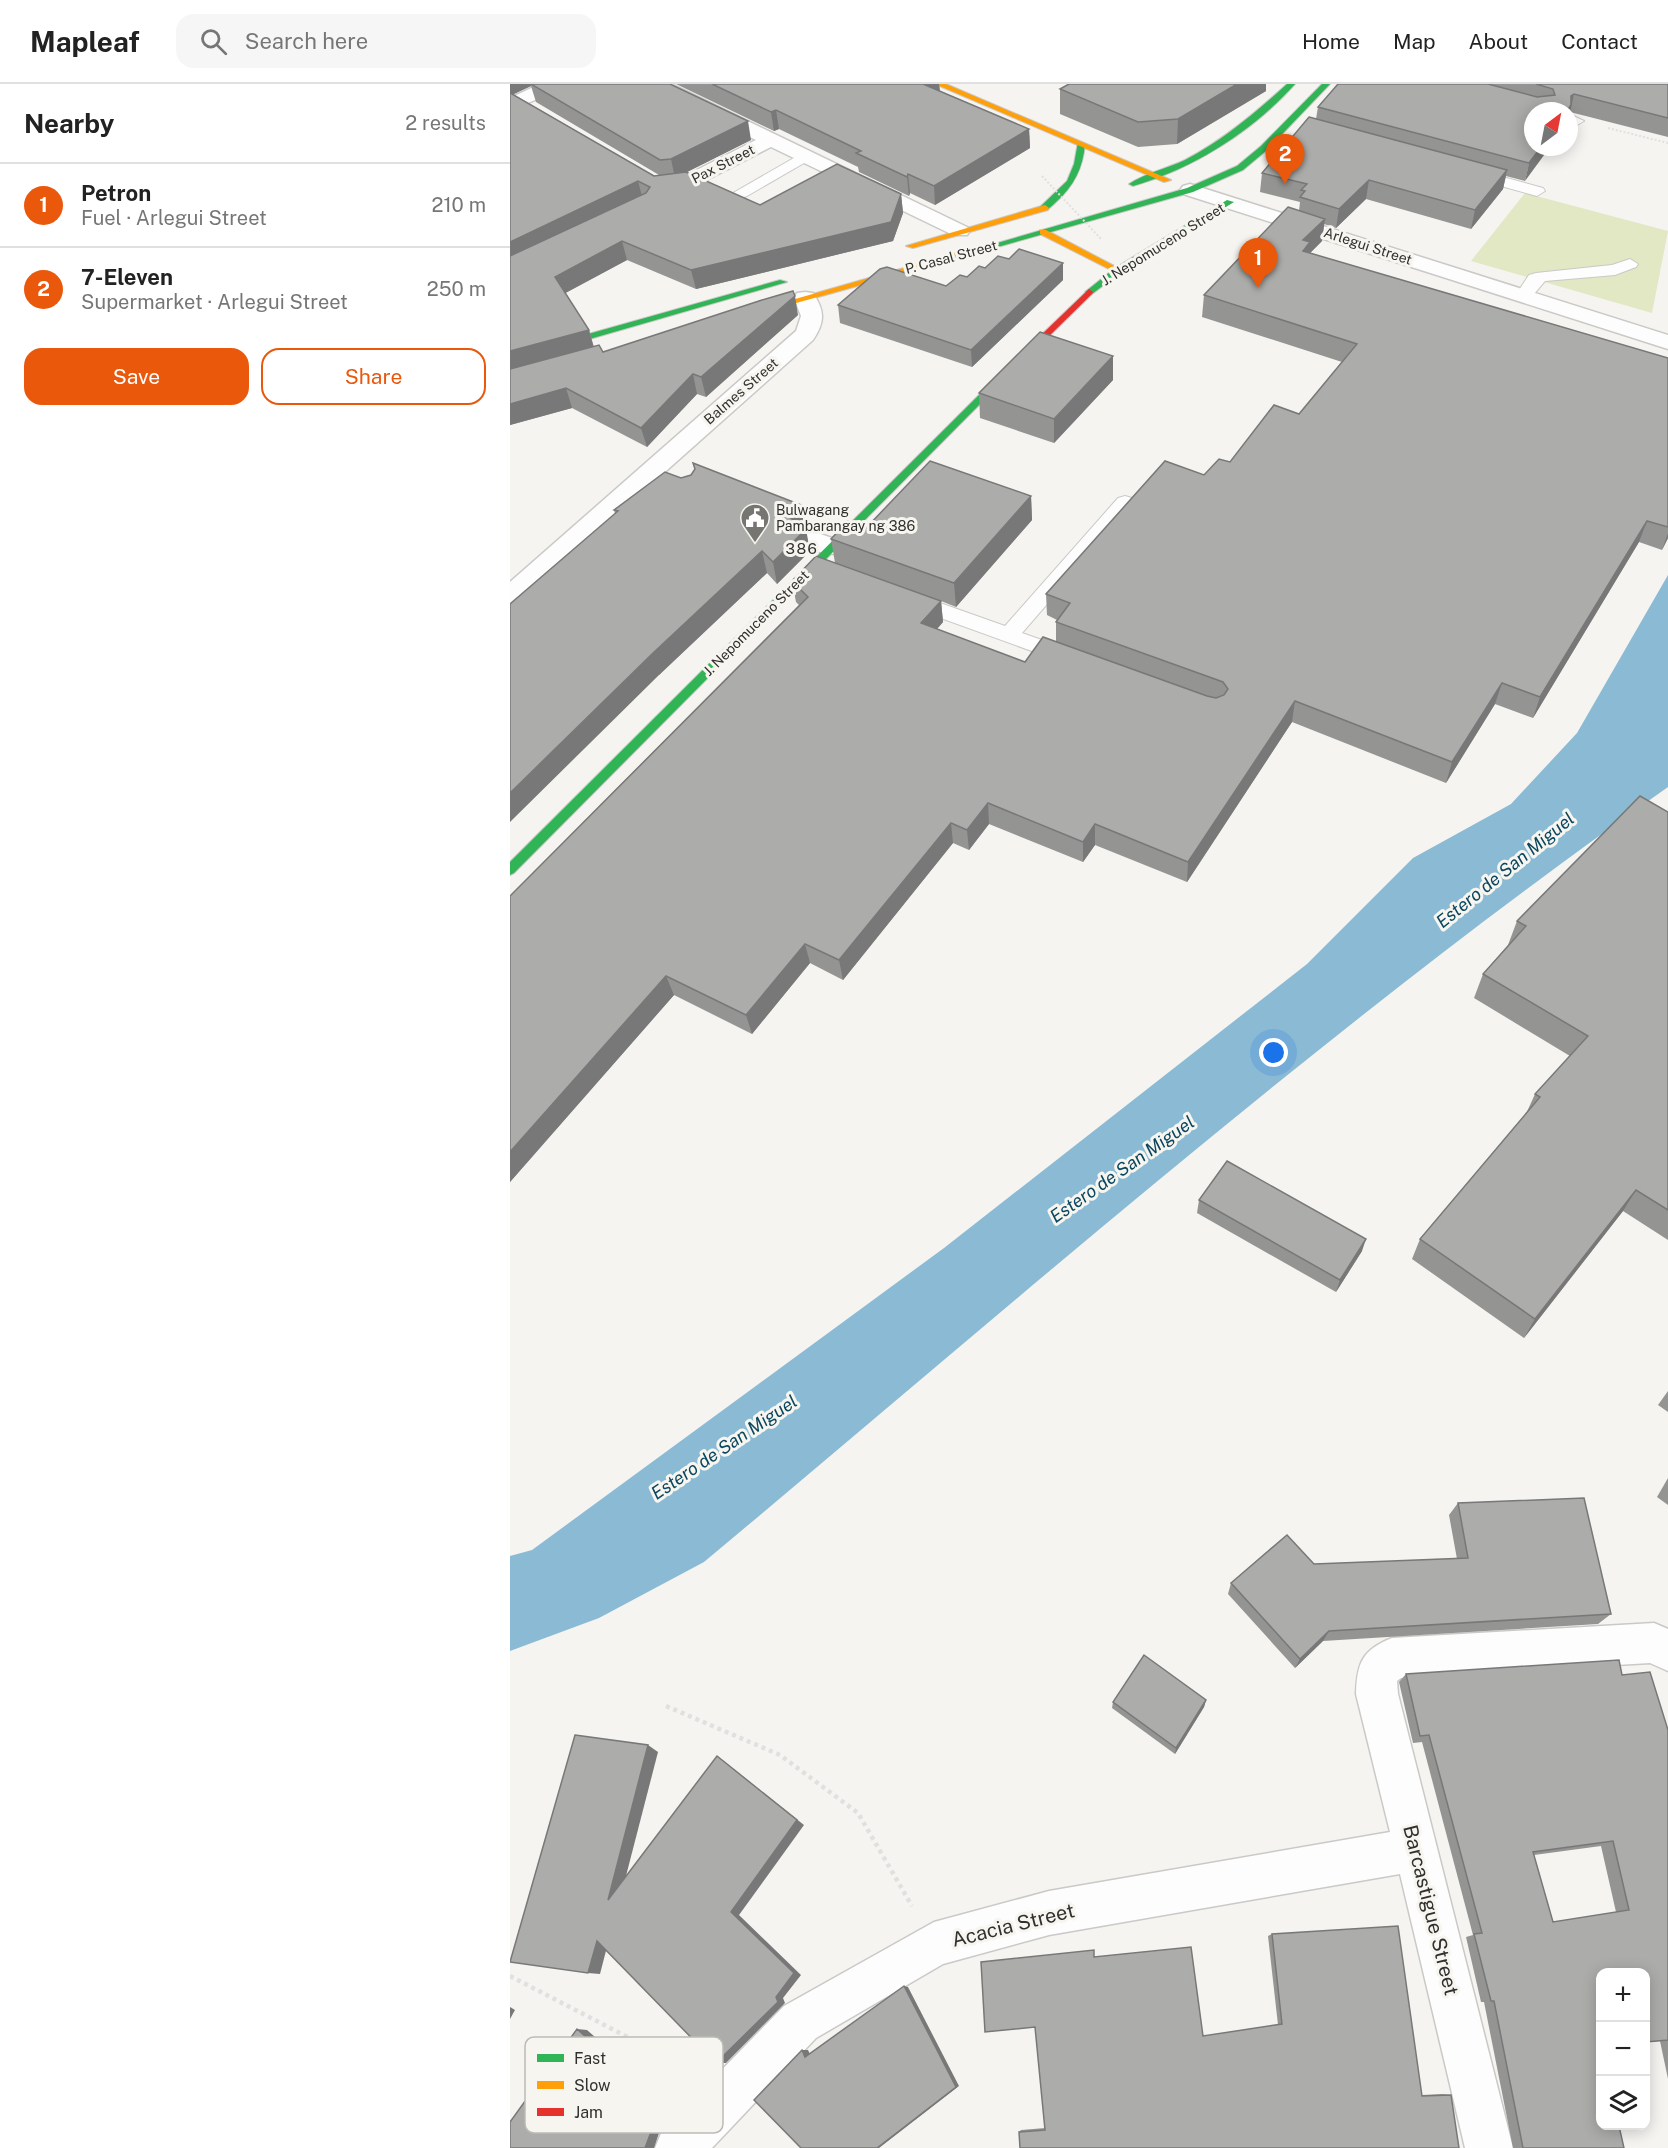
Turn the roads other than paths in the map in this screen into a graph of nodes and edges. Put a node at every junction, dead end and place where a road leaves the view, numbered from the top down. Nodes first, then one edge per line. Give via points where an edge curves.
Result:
1 (555, 84) edge
2 (656, 84) edge
3 (939, 84) edge
4 (1291, 84) edge
5 (1326, 84) edge
6 (513, 104) edge
7 (537, 114) edge
8 (1287, 124) junction
9 (1310, 130) edge
10 (772, 139) junction
11 (1081, 144) junction
12 (806, 156) junction
13 (1458, 170) edge
14 (640, 175) edge
15 (1159, 177) junction
16 (1117, 189) dead end
17 (1190, 190) junction
18 (1538, 191) dead end
19 (741, 193) dead end
20 (1074, 200) dead end
21 (1230, 202) junction
22 (1042, 209) junction
23 (960, 231) junction
24 (1043, 232) junction
25 (895, 250) dead end
26 (1630, 264) dead end
27 (1118, 270) junction
28 (801, 288) junction
29 (1523, 296) junction
30 (742, 316) edge
31 (1668, 342) edge
32 (510, 359) edge
33 (1125, 502) edge
34 (807, 537) dead end
35 (831, 547) junction
36 (813, 565) junction
37 (834, 572) edge
38 (888, 591) edge
39 (510, 596) edge
40 (1009, 635) junction
41 (1084, 663) edge
42 (510, 870) edge
43 (1668, 1652) edge
44 (1417, 1849) junction
45 (723, 2102) edge
46 (1490, 2148) edge

1 - 6 street
2 - 10 street
3 - 11 main road, Arlegui Street
4 - 15 main road via 1232,139
5 - 8 main road, P. Casal Street
6 - 7 street
8 - 9 lane
8 - 17 main road, P. Casal Street via 1240,168
10 - 12 street
10 - 14 street, Pax Street via 680,186 660,187
11 - 15 main road, Arlegui Street
11 - 22 main road via 1082,158 1071,184
12 - 19 lane
12 - 23 street
13 - 18 lane
15 - 16 main road
15 - 17 main road, Arlegui Street
17 - 21 street, Arlegui Street
17 - 24 main road, P. Casal Street
20 - 22 main road, P. Casal Street
21 - 27 main road, J. Nepomuceno Street
21 - 29 street, Arlegui Street
22 - 23 main road, P. Casal Street
23 - 25 main road, P. Casal Street
24 - 27 main road
24 - 28 main road, P. Casal Street
26 - 29 lane via 1615,270 1542,276 1535,279
27 - 35 main road, J. Nepomuceno Street via 1079,300
28 - 30 main road, P. Casal Street
28 - 32 main road, P. Casal Street
28 - 39 street, Balmes Street via 814,312 813,323 805,335 656,478
29 - 31 street, Arlegui Street
33 - 40 lane
34 - 35 street
35 - 36 main road, J. Nepomuceno Street
36 - 37 lane
36 - 42 main road, J. Nepomuceno Street
38 - 40 lane
40 - 41 lane
43 - 44 street, Barcastigue Street via 1654,1643 1392,1658 1377,1672 1377,1694
44 - 45 street, Acacia Street via 1049,1913 934,1944 800,2022
44 - 46 street, Barcastigue Street

